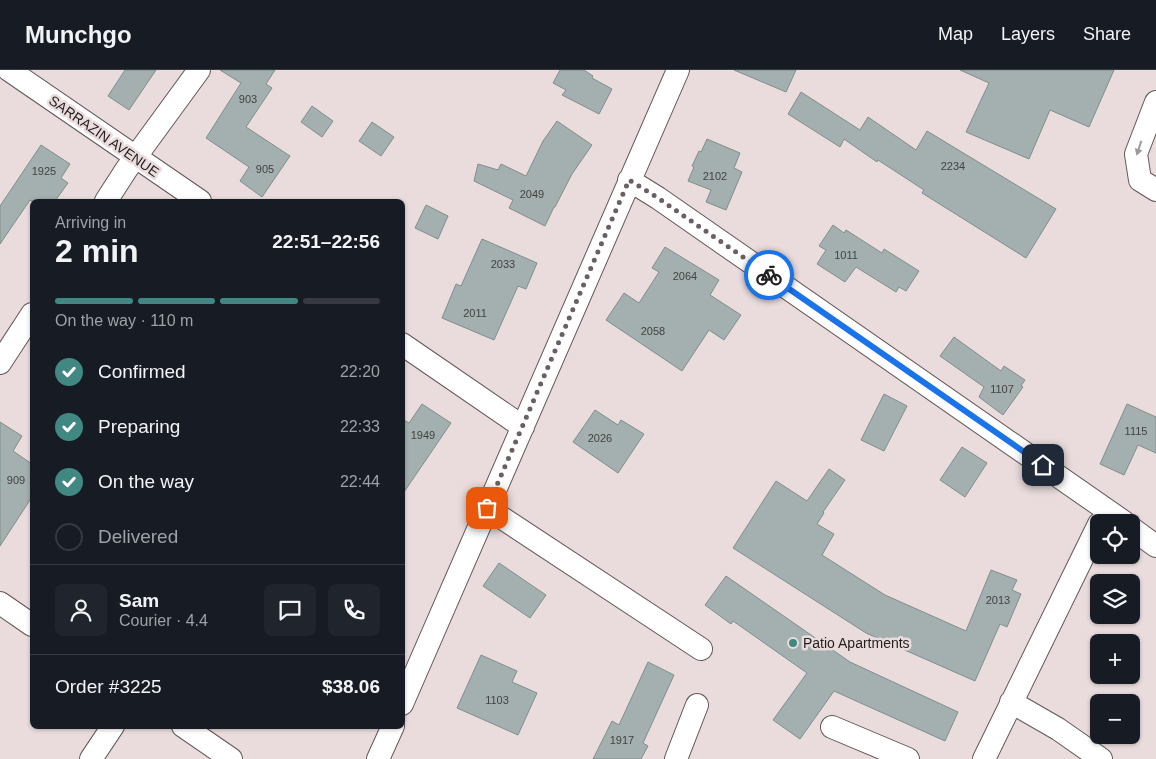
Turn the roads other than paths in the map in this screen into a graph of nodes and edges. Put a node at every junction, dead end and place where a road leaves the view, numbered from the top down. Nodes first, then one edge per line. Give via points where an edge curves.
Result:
1 (9, 70) edge
2 (199, 70) edge
3 (678, 70) edge
4 (1156, 102) edge
5 (135, 157) junction
6 (629, 180) junction
7 (1156, 190) edge
8 (107, 199) edge
9 (197, 199) edge
10 (30, 317) edge
11 (405, 346) edge
12 (0, 363) edge
13 (523, 427) junction
14 (487, 508) junction
15 (1100, 514) edge
16 (1140, 534) edge
17 (1156, 546) edge
18 (1090, 554) edge
19 (0, 602) edge
20 (30, 623) edge
21 (701, 649) dead end
22 (405, 697) edge
23 (1011, 702) junction
24 (697, 704) dead end
25 (832, 727) dead end
26 (111, 729) edge
27 (187, 729) edge
28 (392, 729) edge
29 (91, 759) edge
30 (231, 759) edge
31 (378, 759) edge
32 (676, 759) edge
33 (908, 759) edge
34 (984, 759) edge
35 (1101, 759) edge

1 - 5 street, SARRAZIN AVENUE
2 - 5 street
3 - 6 street
4 -> 7 street via 1136,154 1140,180
5 - 8 street
5 - 9 street, SARRAZIN AVENUE
6 - 13 street
6 - 15 street
10 - 12 street
11 - 13 street
13 - 14 street
14 - 21 street
14 - 22 street
16 - 17 street
18 - 23 street
19 - 20 street
23 - 34 street
23 - 35 street via 1058,728
24 - 32 street
25 - 33 street
26 - 29 street
27 - 30 street
28 - 31 street

